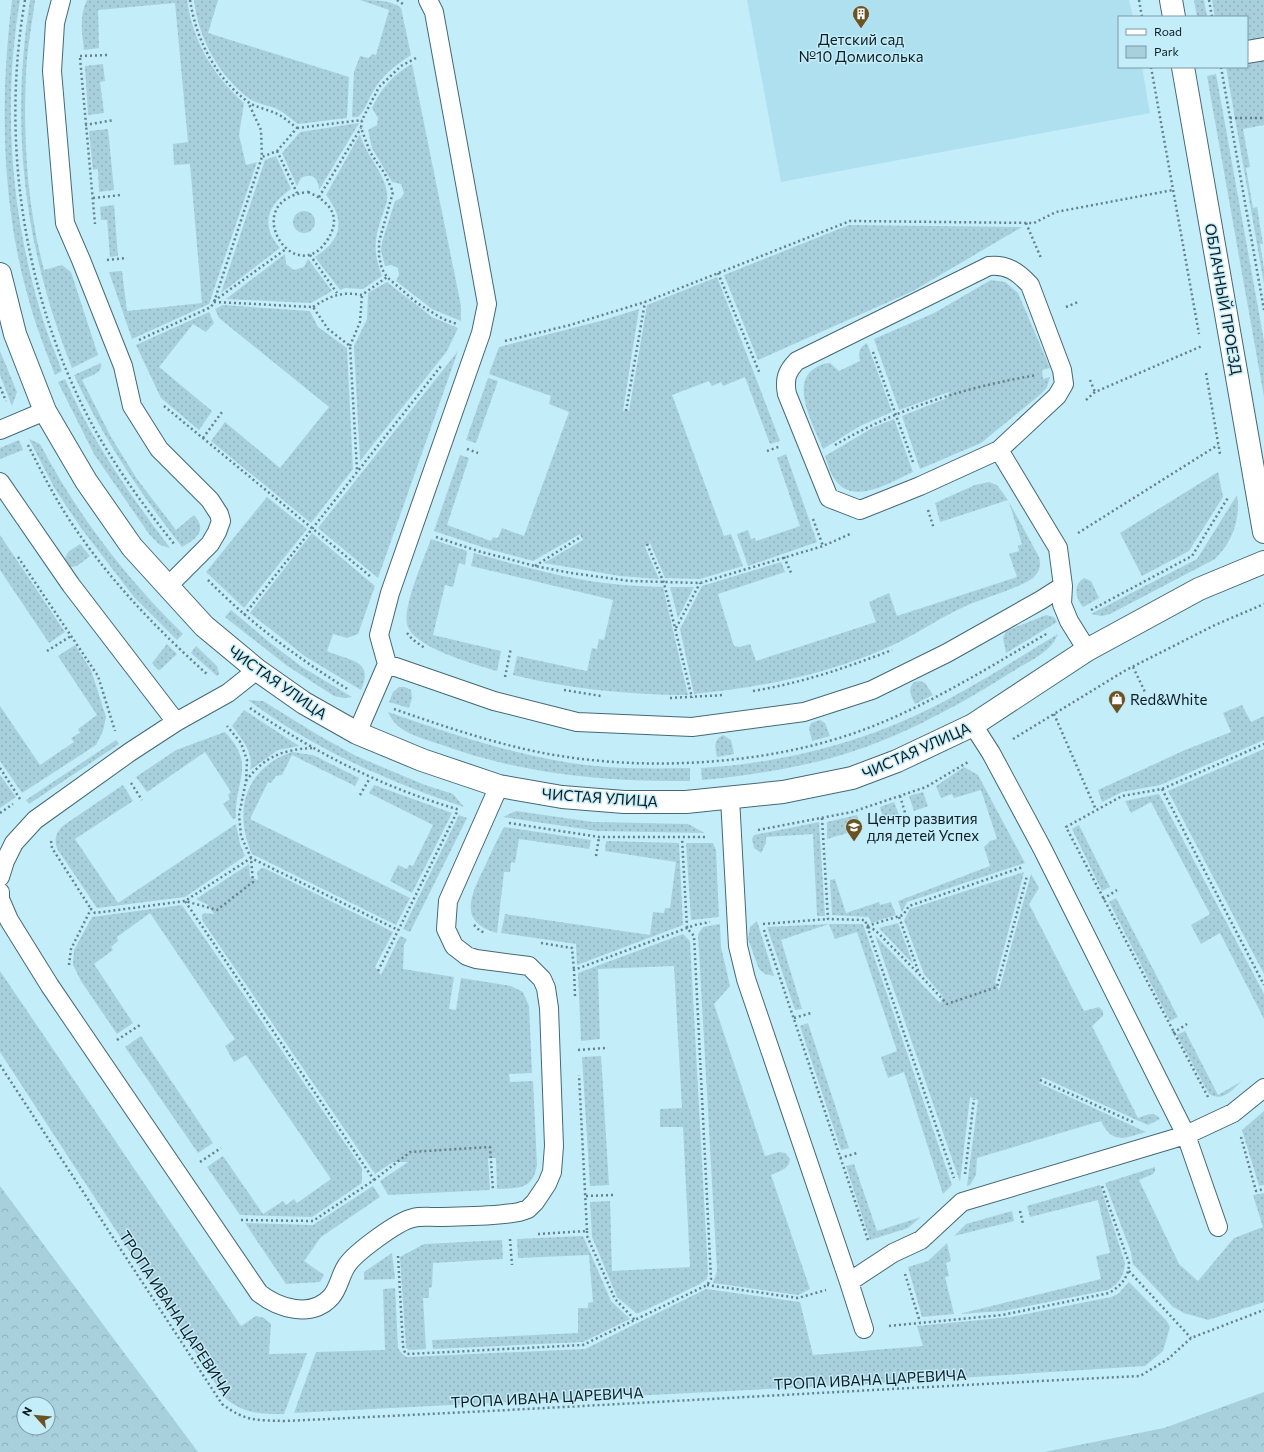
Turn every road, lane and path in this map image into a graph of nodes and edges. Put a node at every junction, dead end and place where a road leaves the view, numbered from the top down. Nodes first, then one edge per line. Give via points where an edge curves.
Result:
1 (25, 0) edge
2 (61, 0) edge
3 (190, 0) edge
4 (397, 0) edge
5 (428, 0) edge
6 (1139, 0) edge
7 (1171, 0) edge
8 (1209, 0) edge
9 (404, 7) dead end
10 (1142, 16) edge
11 (1174, 16) edge
12 (1212, 16) edge
13 (80, 49) dead end
14 (1264, 49) edge
15 (415, 52) dead end
16 (1248, 52) edge
17 (108, 55) dead end
18 (80, 56) junction
19 (416, 58) junction
20 (418, 66) dead end
21 (1151, 68) edge
22 (1183, 68) edge
23 (1221, 68) edge
24 (248, 102) junction
25 (1230, 118) junction
26 (1264, 118) edge
27 (114, 120) dead end
28 (362, 120) junction
29 (85, 125) junction
30 (297, 128) junction
31 (361, 128) junction
32 (277, 151) junction
33 (262, 157) junction
34 (1173, 190) junction
35 (297, 193) junction
36 (121, 195) dead end
37 (319, 197) junction
38 (92, 198) junction
39 (95, 228) dead end
40 (286, 249) junction
41 (310, 255) junction
42 (127, 258) dead end
43 (101, 261) dead end
44 (0, 274) edge
45 (387, 277) junction
46 (337, 293) junction
47 (362, 295) junction
48 (214, 302) junction
49 (645, 302) junction
50 (1078, 302) dead end
51 (313, 307) junction
52 (1061, 309) dead end
53 (1264, 310) edge
54 (463, 326) dead end
55 (865, 329) junction
56 (481, 333) junction
57 (1200, 338) dead end
58 (136, 341) dead end
59 (350, 346) junction
60 (1203, 353) dead end
61 (445, 360) dead end
62 (1205, 369) dead end
63 (1062, 370) junction
64 (159, 402) dead end
65 (1084, 402) dead end
66 (45, 411) junction
67 (626, 411) dead end
68 (222, 412) dead end
69 (896, 414) junction
70 (0, 430) edge
71 (203, 438) junction
72 (786, 444) dead end
73 (999, 450) junction
74 (767, 452) dead end
75 (813, 457) junction
76 (358, 470) junction
77 (0, 482) edge
78 (1256, 482) junction
79 (920, 486) junction
80 (312, 529) junction
81 (934, 529) dead end
82 (1264, 532) edge
83 (852, 533) dead end
84 (435, 536) dead end
85 (582, 536) dead end
86 (647, 544) dead end
87 (1058, 548) junction
88 (18, 557) dead end
89 (784, 557) junction
90 (1264, 562) edge
91 (191, 563) junction
92 (535, 566) junction
93 (792, 575) dead end
94 (664, 583) junction
95 (700, 583) junction
96 (1063, 586) junction
97 (167, 587) junction
98 (390, 593) junction
99 (244, 615) junction
100 (1069, 621) junction
101 (676, 628) junction
102 (404, 630) dead end
103 (71, 636) junction
104 (898, 647) dead end
105 (511, 648) dead end
106 (1087, 650) junction
107 (46, 651) dead end
108 (433, 652) dead end
109 (387, 664) junction
110 (1133, 667) dead end
111 (257, 670) junction
112 (498, 676) dead end
113 (505, 678) junction
114 (512, 680) dead end
115 (557, 689) dead end
116 (746, 692) dead end
117 (1145, 692) dead end
118 (731, 694) dead end
119 (608, 696) dead end
120 (692, 698) junction
121 (663, 699) dead end
122 (372, 701) junction
123 (1054, 714) dead end
124 (231, 720) dead end
125 (176, 722) junction
126 (973, 725) junction
127 (227, 726) junction
128 (219, 729) dead end
129 (357, 733) junction
130 (116, 734) dead end
131 (1264, 744) edge
132 (313, 748) dead end
133 (965, 763) dead end
134 (974, 765) dead end
135 (0, 768) edge
136 (128, 778) dead end
137 (370, 778) dead end
138 (246, 781) junction
139 (499, 786) junction
140 (1162, 789) junction
141 (360, 795) dead end
142 (900, 796) dead end
143 (730, 798) junction
144 (142, 800) dead end
145 (458, 810) dead end
146 (1096, 810) junction
147 (0, 813) edge
148 (822, 818) dead end
149 (907, 819) dead end
150 (599, 837) dead end
151 (51, 838) dead end
152 (682, 838) dead end
153 (596, 856) dead end
154 (251, 858) junction
155 (1030, 865) dead end
156 (1028, 872) dead end
157 (0, 877) edge
158 (1117, 890) dead end
159 (0, 892) edge
160 (1103, 899) junction
161 (185, 901) junction
162 (91, 909) junction
163 (899, 917) junction
164 (828, 919) junction
165 (471, 922) dead end
166 (868, 926) junction
167 (687, 928) junction
168 (398, 930) junction
169 (492, 936) dead end
170 (536, 942) dead end
171 (574, 970) junction
172 (70, 971) dead end
173 (378, 971) dead end
174 (919, 974) junction
175 (1264, 985) edge
176 (575, 1002) dead end
177 (811, 1012) dead end
178 (794, 1018) junction
179 (1187, 1024) dead end
180 (140, 1025) dead end
181 (1173, 1033) junction
182 (112, 1034) dead end
183 (577, 1042) dead end
184 (605, 1048) dead end
185 (578, 1050) junction
186 (578, 1058) dead end
187 (0, 1065) edge
188 (579, 1073) dead end
189 (1040, 1080) dead end
190 (1264, 1088) edge
191 (974, 1099) dead end
192 (1210, 1099) dead end
193 (1239, 1131) dead end
194 (1186, 1135) junction
195 (1150, 1147) junction
196 (222, 1148) dead end
197 (857, 1153) dead end
198 (196, 1156) dead end
199 (840, 1158) junction
200 (1094, 1163) junction
201 (965, 1175) dead end
202 (374, 1180) junction
203 (954, 1180) dead end
204 (1264, 1189) edge
205 (613, 1195) dead end
206 (586, 1196) junction
207 (494, 1214) junction
208 (239, 1220) dead end
209 (1218, 1227) dead end
210 (587, 1231) junction
211 (533, 1234) dead end
212 (868, 1240) dead end
213 (402, 1252) dead end
214 (512, 1265) dead end
215 (903, 1266) dead end
216 (1129, 1272) junction
217 (849, 1282) junction
218 (707, 1285) junction
219 (1264, 1310) edge
220 (636, 1320) junction
221 (920, 1322) junction
222 (864, 1329) joint
223 (1191, 1338) junction

1 - 91 path via 16,83 16,150 33,266 48,320 68,373 94,427 147,510
2 - 91 lane via 55,23 52,71 65,223 123,366 132,406 159,449 210,500 219,514 221,520 214,538
3 - 24 path via 193,21 209,58 227,83
4 - 9 path
5 - 56 lane via 434,12 488,304
6 - 10 path
7 - 11 street
8 - 12 path
13 - 18 path
14 - 16 street
15 - 19 path
17 - 18 path
18 - 29 path
19 - 20 path
19 - 28 path via 401,66 379,87
21 - 34 path
22 - 78 street, ОБЛАЧНЫЙ ПРОЕЗД
23 - 25 path
24 - 30 path via 277,113
24 - 33 path via 261,130
25 - 26 path
25 - 53 path
27 - 29 path
28 - 30 path
28 - 31 path
29 - 38 path
30 - 32 path
31 - 37 path
31 - 45 path via 370,152 385,174 393,192 378,242 379,256
32 - 33 path
32 - 35 path
33 - 48 path
34 - 49 path via 1056,212 1034,223 850,221
34 - 57 path
35 - 37 path via 308,192
35 - 40 path via 282,201 273,219 278,240
36 - 38 path
37 - 41 path via 327,204 335,223 323,246
38 - 39 path
40 - 41 path via 297,255
40 - 48 path
41 - 46 path
42 - 43 path
44 - 66 street, ЧИСТАЯ УЛИЦА via 14,334
45 - 47 path
45 - 54 path via 430,312
46 - 47 path
46 - 51 path
47 - 59 path via 360,322
48 - 51 path
48 - 58 path via 210,307
49 - 56 path via 496,344
49 - 67 path
50 - 52 path
51 - 59 path via 328,329
55 - 63 lane via 990,266 1000,265 1012,270 1030,285
55 - 69 path
55 - 75 lane via 797,361 786,376 787,394
56 - 98 lane
59 - 76 path
60 - 65 path via 1202,346 1095,392
61 - 76 path
62 - 87 path via 1218,445
63 - 69 path via 981,386
63 - 73 lane via 1064,380 1060,393
64 - 71 path
66 - 70 lane
66 - 97 street, ЧИСТАЯ УЛИЦА via 86,481 132,547
68 - 71 path
69 - 75 path
69 - 79 path via 917,470
71 - 80 path
72 - 74 path
73 - 79 lane
73 - 87 lane
75 - 79 lane via 829,498 860,510
76 - 80 path
77 - 125 lane via 71,585
78 - 82 street, ОБЛАЧНЫЙ ПРОЕЗД
78 - 100 path via 1228,487 1229,496 1192,556
79 - 81 path
80 - 98 path
80 - 99 path
83 - 89 path via 823,546
84 - 92 path
85 - 92 path
86 - 94 path
87 - 96 lane
88 - 103 path
89 - 93 path
89 - 95 path
90 - 106 street, ЧИСТАЯ УЛИЦА via 1199,589
91 - 97 lane
91 - 99 path
92 - 94 path via 623,580
94 - 95 path
94 - 101 path
95 - 101 path
96 - 100 lane via 1062,604
96 - 109 lane via 954,650 872,690 804,712 692,727 577,722 494,701
97 - 111 street, ЧИСТАЯ УЛИЦА via 218,639
98 - 109 lane via 379,635
99 - 122 path via 306,662
100 - 106 lane
100 - 122 path via 928,703 867,729 807,748 728,761 660,763 582,759 517,748 430,722
101 - 120 path
102 - 108 path via 412,639
103 - 107 path
103 - 130 path via 98,676
104 - 116 path via 850,666 788,685
105 - 113 path
106 - 126 street, ЧИСТАЯ УЛИЦА
109 - 122 lane
110 - 117 path
111 - 125 lane via 228,693
111 - 129 street, ЧИСТАЯ УЛИЦА via 304,703
112 - 113 path
113 - 114 path
115 - 119 path
118 - 120 path
120 - 121 path
122 - 129 lane
123 - 146 path
124 - 127 path
125 - 157 lane via 35,820 14,843
126 - 143 street, ЧИСТАЯ УЛИЦА via 897,761 852,778 783,792
126 - 194 lane via 1042,848
127 - 128 path
127 - 138 path via 240,742 247,760
129 - 139 street, ЧИСТАЯ УЛИЦА via 422,760
131 - 140 path
132 - 138 path via 278,753
133 - 134 path
135 - 147 path via 21,799
136 - 144 path
137 - 141 path
138 - 154 path via 239,815 241,836
139 - 143 street, ЧИСТАЯ УЛИЦА via 562,797 624,802 686,802
139 - 207 lane via 448,901 446,929 454,946 467,956 529,966 542,979 549,1008 554,1146 552,1172 547,1184 528,1210
140 - 146 path via 1122,796
140 - 175 path
142 - 149 path
143 - 217 lane via 738,946 746,979
145 - 168 path
146 - 160 path via 1066,827
148 - 164 path
150 - 153 path
151 - 162 path via 52,848
152 - 167 path
154 - 161 path
154 - 161 path via 253,882 217,910
154 - 168 path
155 - 163 path via 909,906
156 - 174 path via 997,987 947,1004
158 - 160 path
159 - 207 lane via 0,899 9,920 50,986 259,1292 267,1300 296,1310 320,1305 331,1297 342,1274 355,1256 370,1242 412,1218
160 - 181 path
161 - 162 path via 95,912
161 - 202 path
162 - 172 path via 71,949
163 - 166 path
163 - 174 path
164 - 166 path via 865,920
164 - 178 path via 762,924
165 - 169 path via 480,931
166 - 174 path
166 - 203 path
167 - 171 path
167 - 218 path via 694,936 695,944 712,1273
168 - 173 path
170 - 171 path via 572,948
171 - 176 path
177 - 178 path
178 - 199 path
179 - 181 path
180 - 182 path via 117,1041
181 - 192 path via 1206,1096
183 - 185 path
184 - 185 path
185 - 186 path
187 - 223 path, ТРОПА ИВАНА ЦАРЕВИЧА via 222,1404 236,1415 251,1420 285,1421 559,1408 1140,1376 1168,1359
188 - 206 path
189 - 195 path via 1145,1128
190 - 194 lane via 1233,1113
191 - 201 path
193 - 204 path via 1256,1191
194 - 195 lane
194 - 209 lane
195 - 200 lane
196 - 198 path via 200,1163
197 - 199 path
199 - 212 path
200 - 216 path via 1127,1257
200 - 217 lane via 962,1202 921,1240 893,1253
202 - 207 path via 410,1152 490,1147
202 - 208 path via 313,1220
205 - 206 path
206 - 210 path
207 - 214 path via 495,1236 510,1236
210 - 211 path
210 - 220 path via 615,1299
213 - 220 path via 397,1258 402,1346 405,1353 583,1345
215 - 221 path
216 - 221 path via 1121,1284 1110,1293 1002,1315
216 - 223 path
217 - 218 path via 798,1298
217 - 222 lane
218 - 220 path
219 - 223 path, ТРОПА ИВАНА ЦАРЕВИЧА
221 - 222 path

